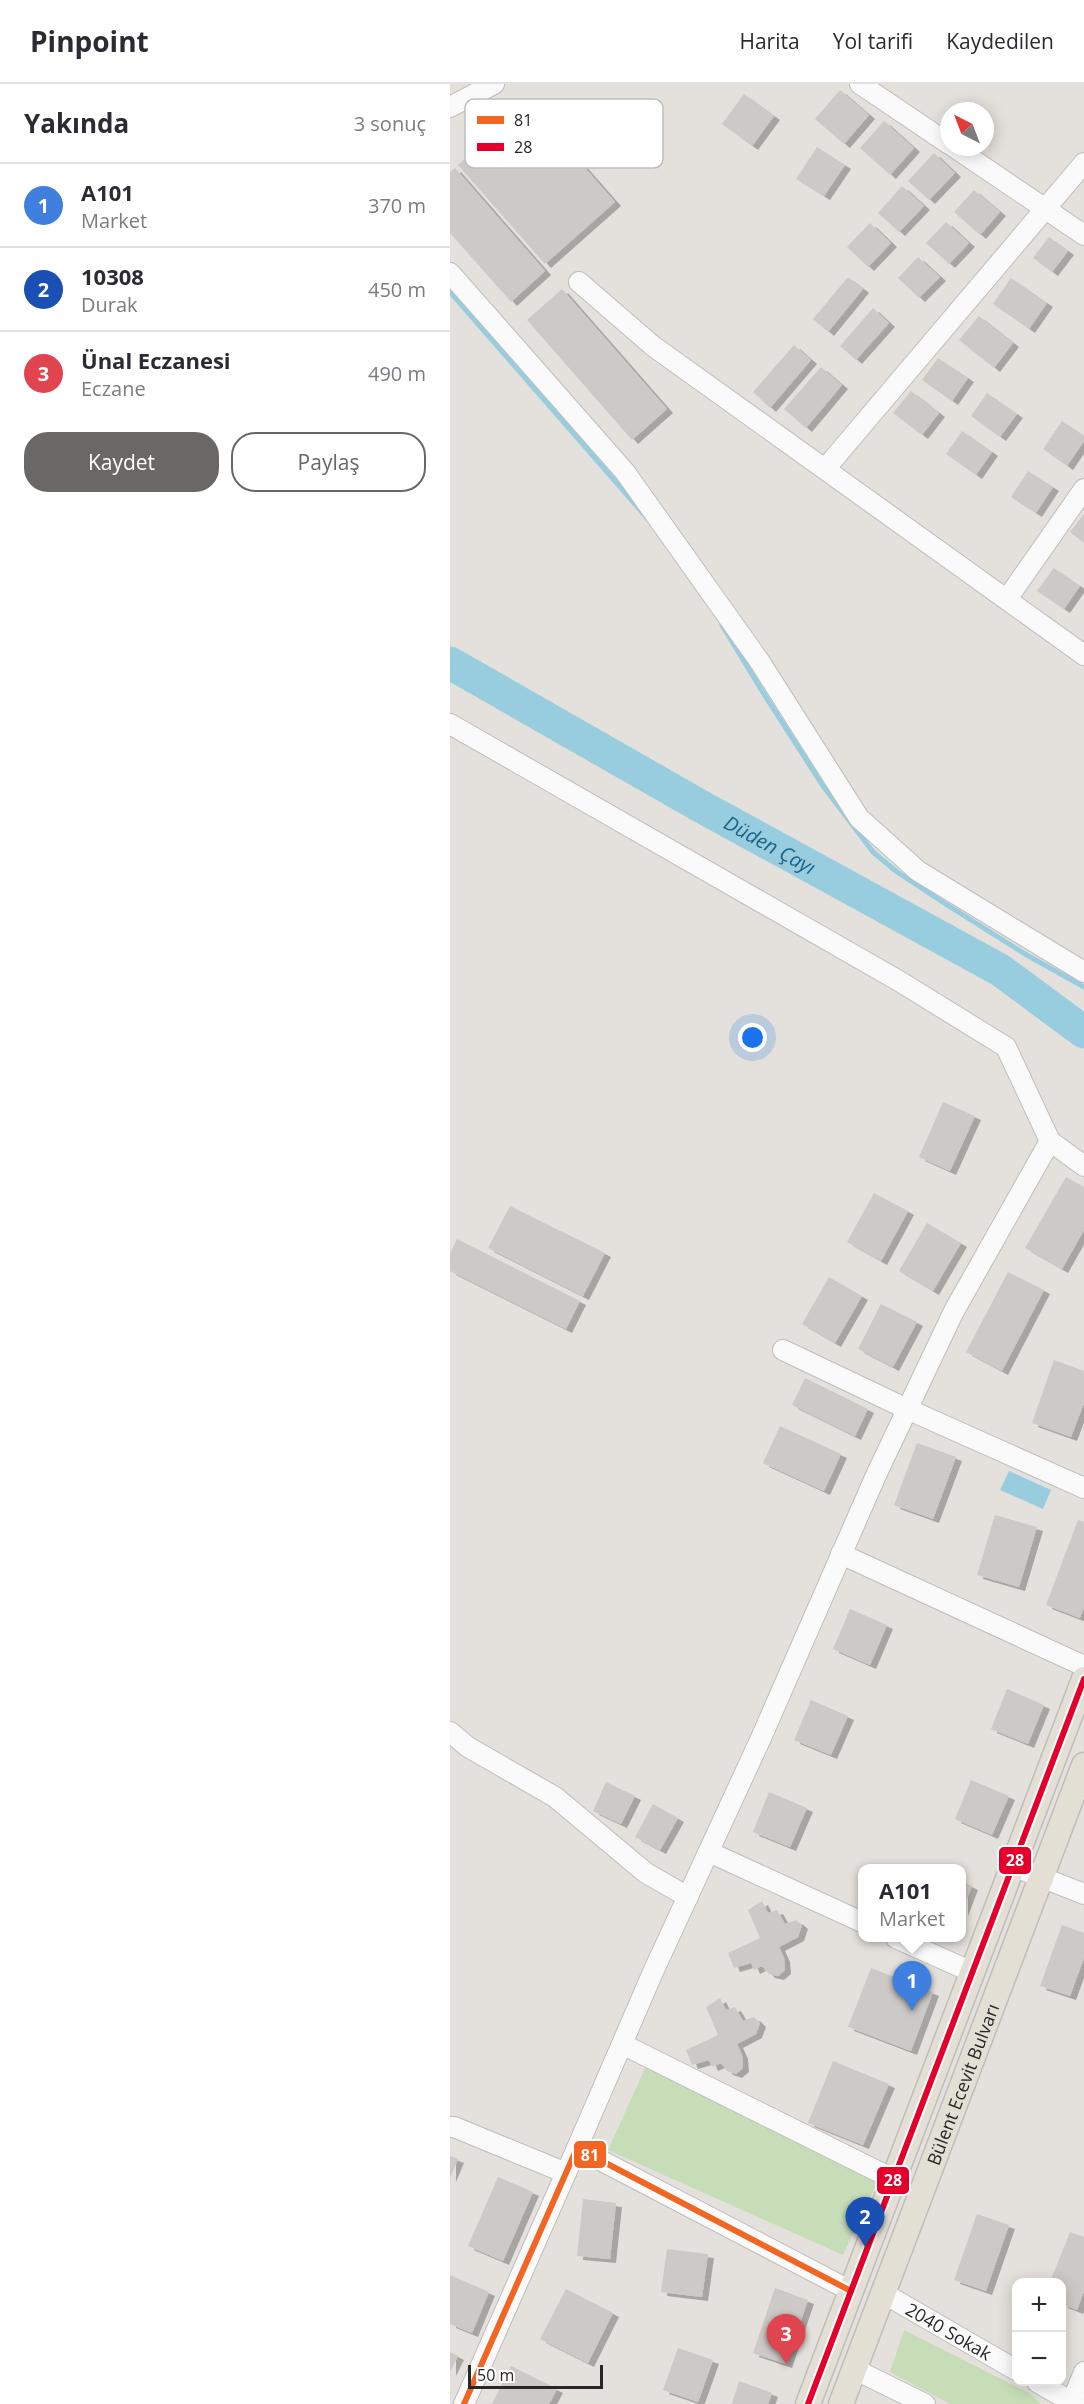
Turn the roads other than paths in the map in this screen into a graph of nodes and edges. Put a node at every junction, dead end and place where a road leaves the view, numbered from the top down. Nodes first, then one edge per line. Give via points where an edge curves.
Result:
1 (494, 84) edge
2 (860, 84) edge
3 (451, 106) edge
4 (940, 138) edge
5 (967, 156) edge
6 (1084, 162) edge
7 (1046, 209) junction
8 (1084, 235) edge
9 (450, 273) edge
10 (579, 282) dead end
11 (825, 469) junction
12 (1084, 489) edge
13 (1007, 599) junction
14 (1084, 655) edge
15 (450, 724) edge
16 (1084, 972) edge
17 (1050, 1141) junction
18 (1084, 1166) edge
19 (783, 1350) dead end
20 (907, 1409) junction
21 (1084, 1488) edge
22 (842, 1554) junction
23 (1084, 1666) edge
24 (1084, 1679) edge
25 (450, 1732) edge
26 (1084, 1766) edge
27 (709, 1852) junction
28 (1012, 1866) junction
29 (1042, 1877) junction
30 (1084, 1894) edge
31 (688, 1897) junction
32 (858, 1920) edge
33 (905, 1942) edge
34 (972, 1972) junction
35 (622, 2044) junction
36 (450, 2127) edge
37 (577, 2148) junction
38 (566, 2174) junction
39 (893, 2179) junction
40 (851, 2291) junction
41 (883, 2294) junction
42 (1012, 2367) edge
43 (854, 2369) junction
44 (1084, 2372) edge
45 (1044, 2386) edge
46 (1074, 2403) edge
47 (464, 2404) edge
48 (807, 2404) edge
49 (841, 2404) edge
50 (925, 2404) edge

1 - 3 street
2 - 4 street
5 - 7 street
6 - 7 street
7 - 8 street
7 - 11 street
9 - 16 street via 625,472 760,662 859,818 918,871
10 - 11 street via 653,346
11 - 13 street
12 - 13 street
13 - 14 street
15 - 17 street via 899,981 1006,1047
17 - 18 street
17 - 20 street via 954,1311
19 - 20 street
20 - 21 street
20 - 22 street
22 - 23 street
22 - 27 street
24 - 28 main road, Bülent Ecevit Bulvarı
25 - 31 street via 468,1747 555,1797 646,1873
26 - 29 main road, Bülent Ecevit Bulvarı
27 - 31 street
27 - 32 street
28 - 29 street
28 - 34 main road, Bülent Ecevit Bulvarı
29 - 30 street
29 - 41 main road, Bülent Ecevit Bulvarı
31 - 35 street
33 - 34 street
34 - 39 main road, Bülent Ecevit Bulvarı
35 - 37 street
35 - 39 street
36 - 38 street
37 - 38 street
37 - 40 street
38 - 47 street
39 - 40 main road, Bülent Ecevit Bulvarı
40 - 48 main road, Bülent Ecevit Bulvarı
41 - 42 street, 2040 Sokak
41 - 43 main road, Bülent Ecevit Bulvarı
43 - 49 main road, Bülent Ecevit Bulvarı
43 - 50 street
44 - 46 street
45 - 46 street

